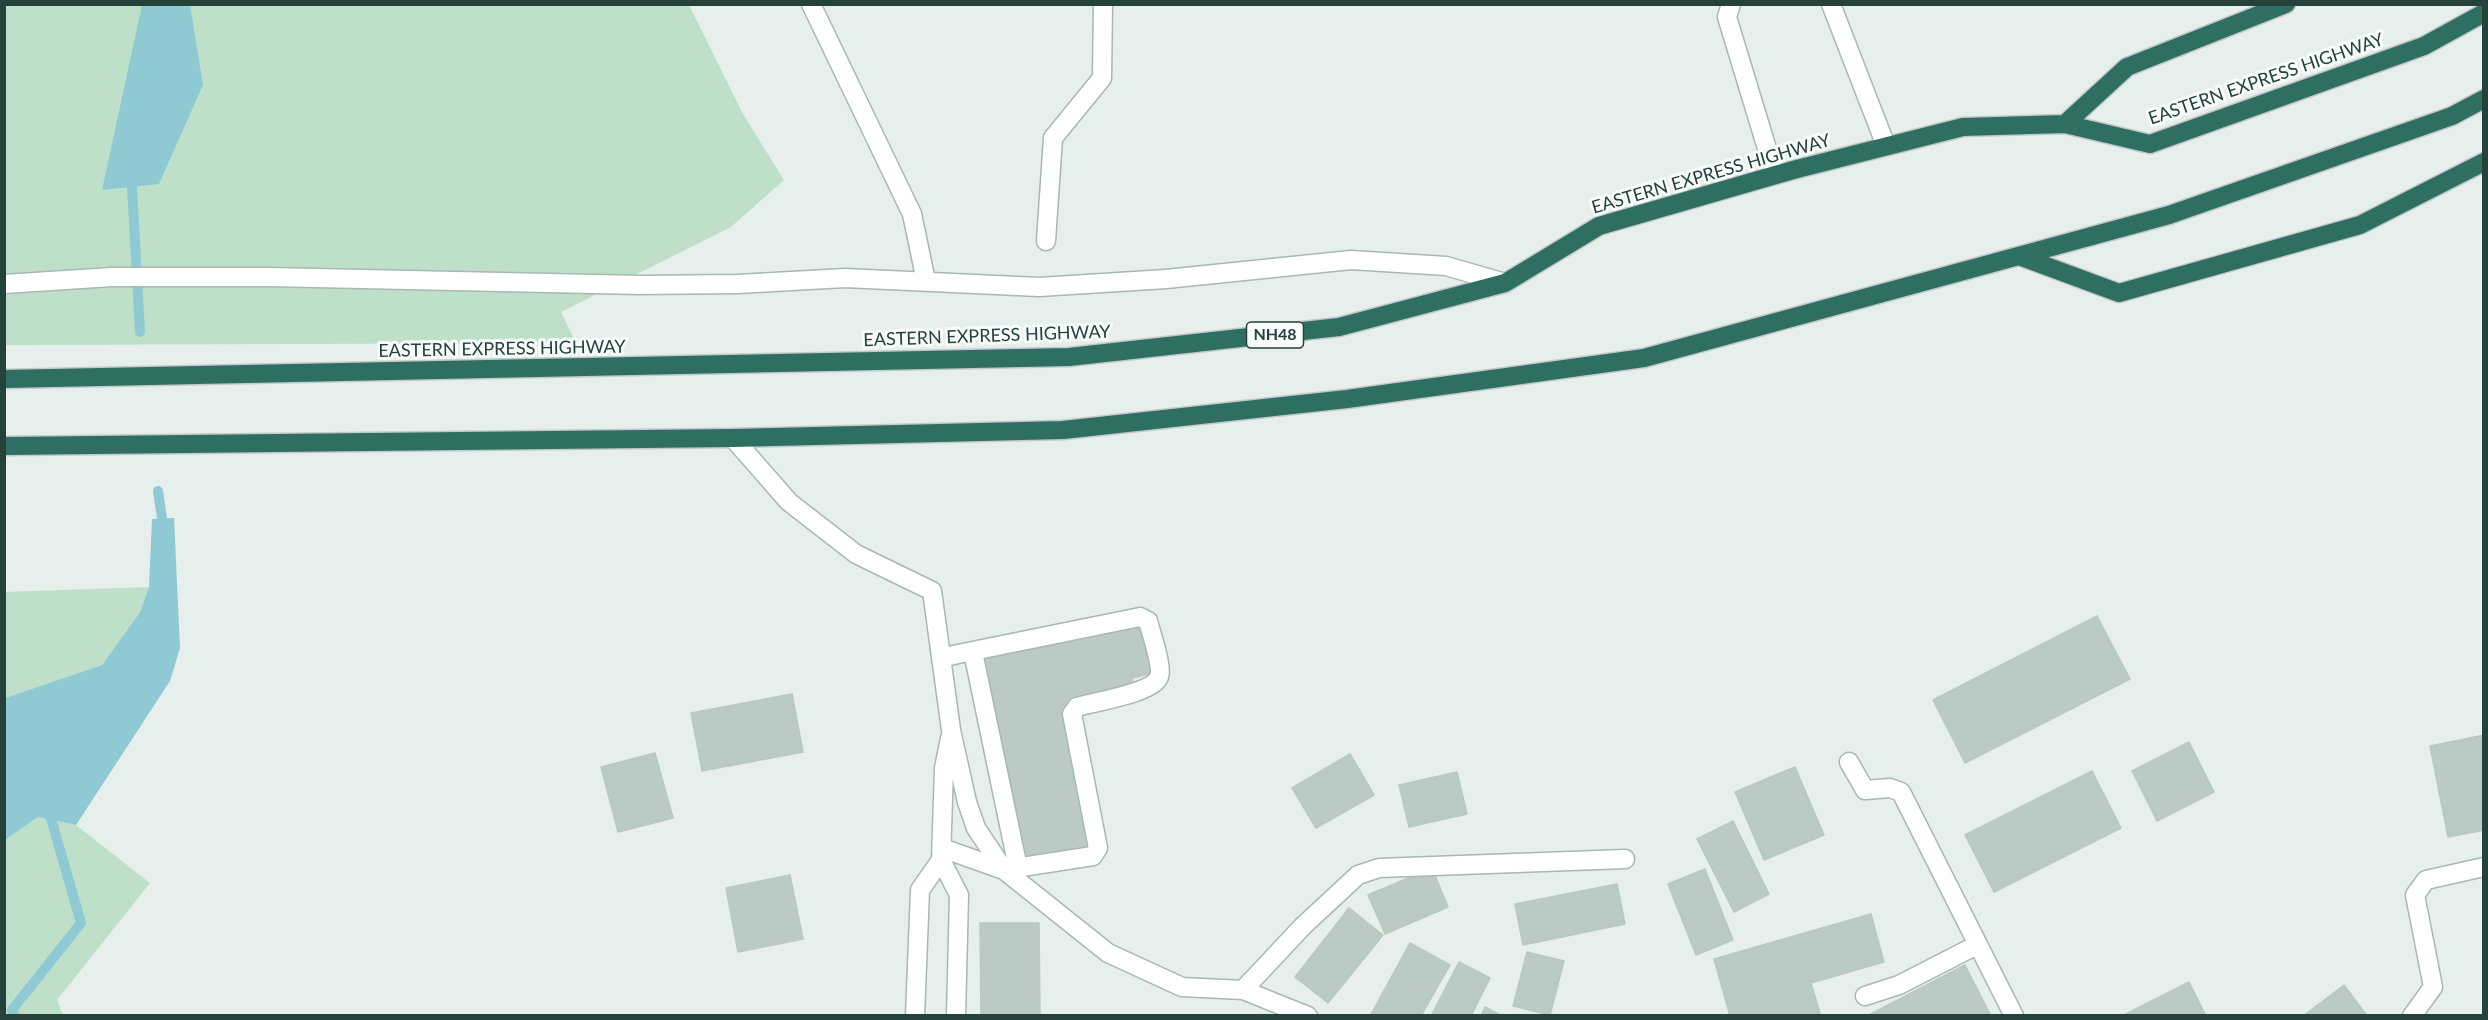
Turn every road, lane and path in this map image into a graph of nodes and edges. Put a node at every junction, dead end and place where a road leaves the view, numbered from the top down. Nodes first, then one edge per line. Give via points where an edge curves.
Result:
1 (811, 4) edge
2 (1103, 4) edge
3 (1731, 4) edge
4 (1831, 4) edge
5 (2286, 4) edge
6 (2484, 13) edge
7 (2484, 99) edge
8 (2065, 124) junction
9 (1886, 146) junction
10 (2484, 162) edge
11 (1775, 175) junction
12 (1046, 241) dead end
13 (2019, 256) junction
14 (926, 281) junction
15 (1505, 283) junction
16 (4, 284) edge
17 (4, 379) edge
18 (734, 438) junction
19 (4, 446) edge
20 (973, 652) junction
21 (941, 658) junction
22 (951, 730) junction
23 (1849, 762) dead end
24 (942, 854) junction
25 (1625, 859) dead end
26 (2484, 867) edge
27 (1004, 870) junction
28 (1977, 945) junction
29 (1243, 990) junction
30 (1865, 996) dead end
31 (915, 1016) edge
32 (956, 1016) edge
33 (1308, 1016) edge
34 (2013, 1016) edge
35 (2412, 1016) edge

1 - 14 street via 912,214
2 - 12 street via 1102,78 1053,138
3 - 11 street via 1727,17
4 - 9 street
5 - 8 highway via 2127,67
6 - 8 highway, EASTERN EXPRESS HIGHWAY / NH48 via 2424,46 2150,144
7 - 13 highway via 2452,116 2169,215
8 - 9 highway, EASTERN EXPRESS HIGHWAY / NH48 via 1964,127
9 - 11 highway, EASTERN EXPRESS HIGHWAY / NH48
10 - 13 highway via 2360,225 2119,293
11 - 15 highway, EASTERN EXPRESS HIGHWAY / NH48 via 1599,225
13 - 18 highway via 1644,358 1347,399 1079,429
14 - 15 street via 1039,287 1352,260 1446,266
14 - 16 street via 845,278 640,285 112,277
15 - 17 highway, EASTERN EXPRESS HIGHWAY / NH48 via 1339,327 1069,357
18 - 19 highway
18 - 21 street via 789,502 839,541 856,554 932,591
20 - 20 street via 1140,617 1148,621 1160,677 1151,687 1077,707 1072,714 1098,848 1093,856 1022,867 1017,863
20 - 21 street
21 - 22 street
22 - 24 street via 944,768
22 - 27 street via 976,828
23 - 28 street via 1865,790 1890,788 1901,792
24 - 27 street
24 - 31 street via 920,890
24 - 32 street via 959,895
25 - 29 street via 1378,868 1358,875
26 - 35 street via 2426,880 2415,895 2433,987
27 - 29 street via 1108,953 1182,987
28 - 30 street via 1899,985
28 - 34 street
29 - 33 street

